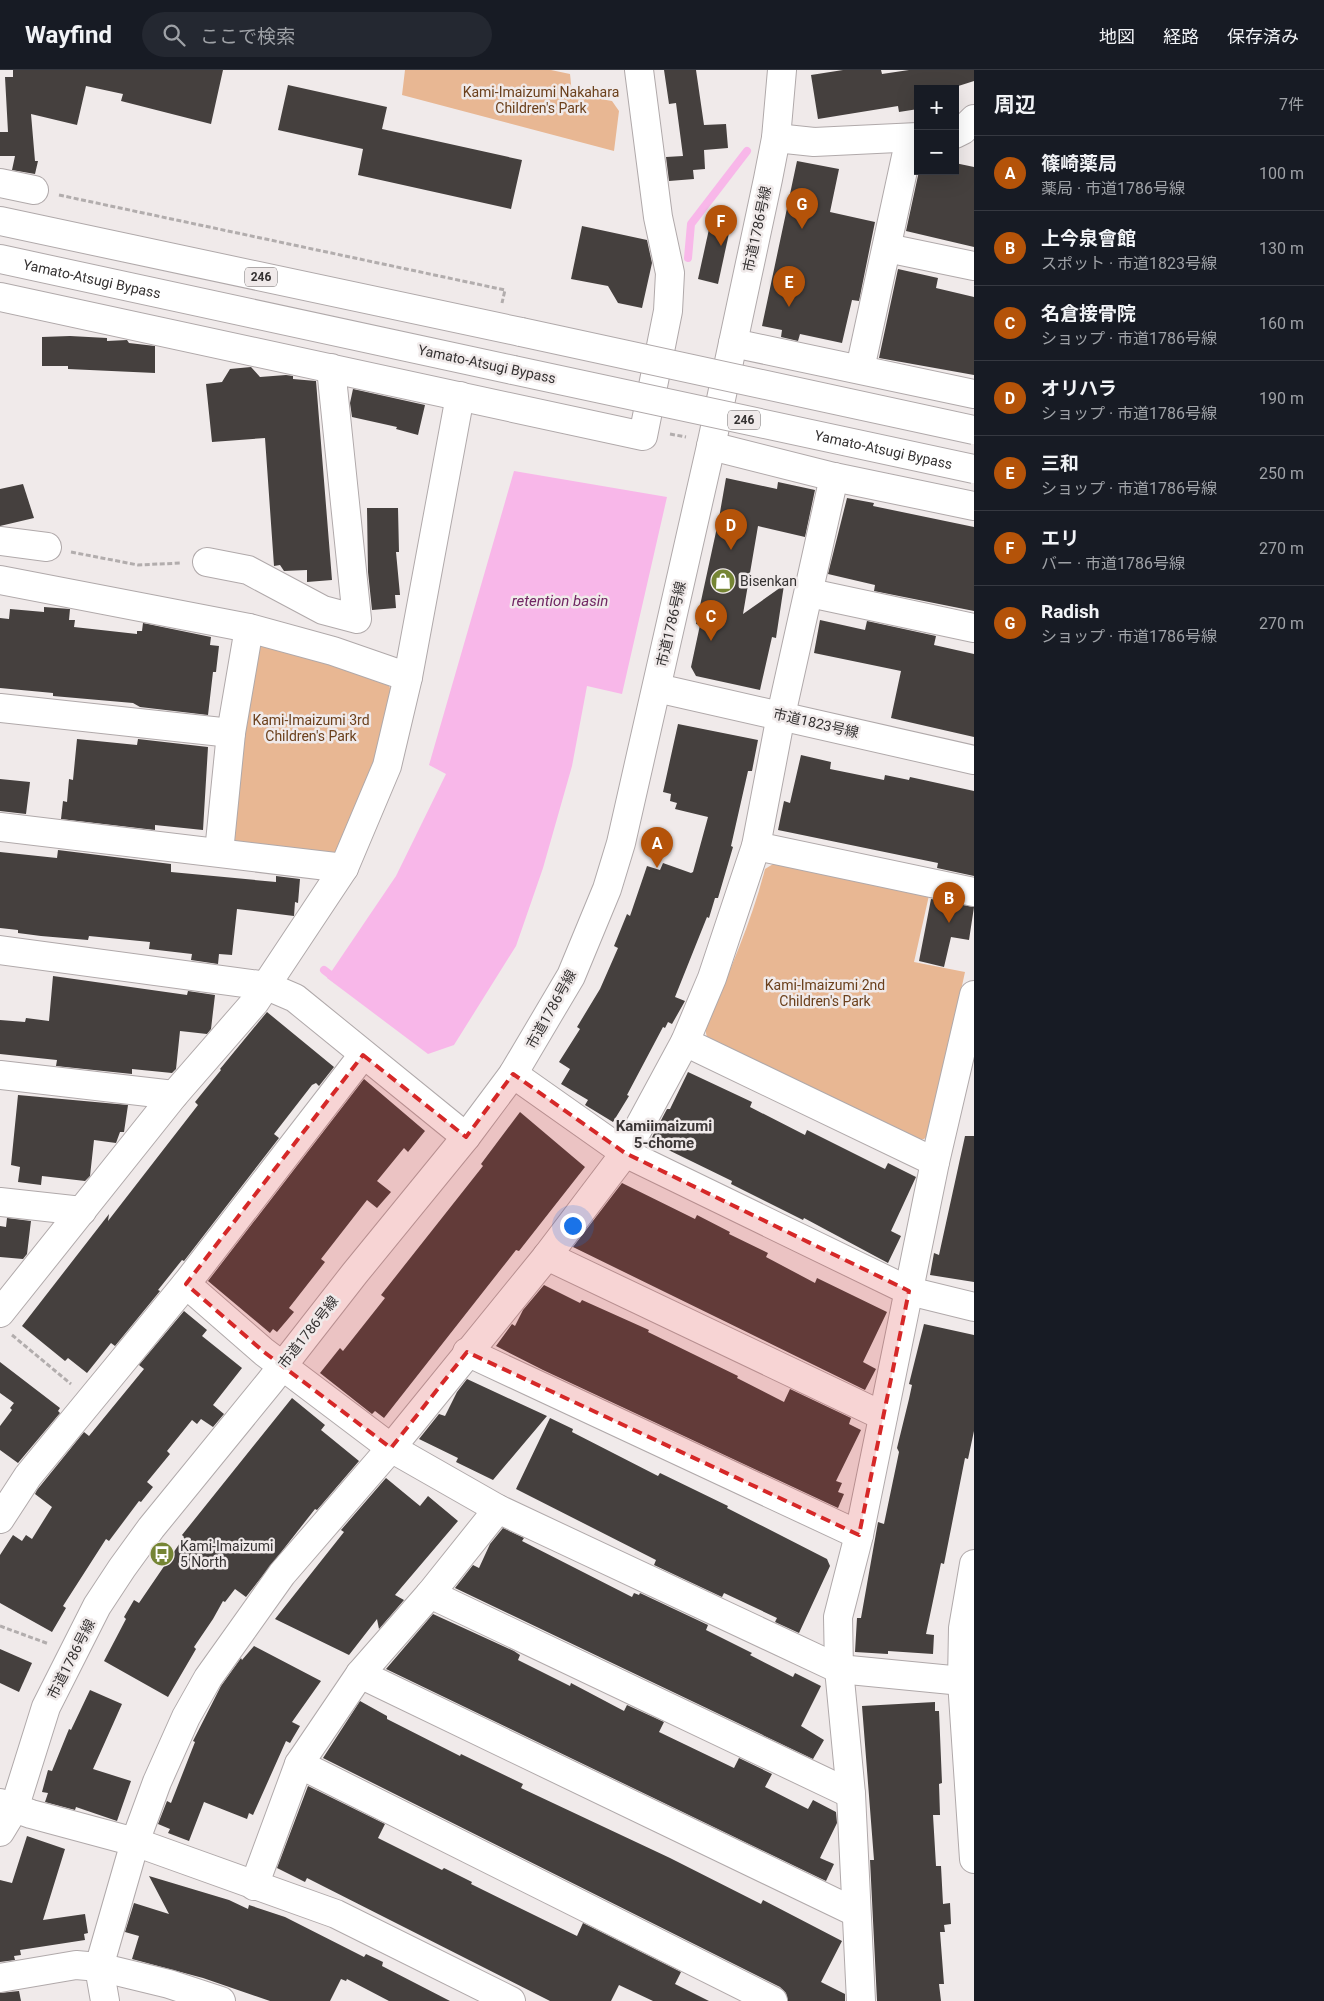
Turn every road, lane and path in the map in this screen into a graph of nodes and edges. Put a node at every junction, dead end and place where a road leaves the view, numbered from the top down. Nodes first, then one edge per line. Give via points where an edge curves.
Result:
1 (639, 70) edge
2 (782, 70) edge
3 (974, 119) edge
4 (959, 132) edge
5 (776, 138) junction
6 (914, 138) edge
7 (0, 183) edge
8 (34, 190) joint
9 (0, 221) edge
10 (888, 248) junction
11 (0, 259) edge
12 (974, 266) edge
13 (0, 296) edge
14 (500, 310) dead end
15 (733, 342) junction
16 (331, 368) junction
17 (860, 369) junction
18 (974, 394) edge
19 (460, 396) junction
20 (974, 430) edge
21 (711, 446) junction
22 (974, 470) edge
23 (834, 477) junction
24 (974, 506) edge
25 (0, 541) edge
26 (47, 547) joint
27 (206, 562) joint
28 (0, 580) edge
29 (810, 593) junction
30 (250, 628) junction
31 (974, 628) edge
32 (408, 677) junction
33 (657, 688) junction
34 (0, 708) edge
35 (781, 715) junction
36 (231, 733) junction
37 (974, 760) edge
38 (0, 827) edge
39 (756, 846) junction
40 (219, 852) junction
41 (344, 868) junction
42 (974, 892) edge
43 (0, 950) edge
44 (267, 986) junction
45 (974, 995) edge
46 (685, 1042) junction
47 (363, 1056) junction
48 (513, 1074) junction
49 (0, 1075) edge
50 (174, 1095) junction
51 (466, 1137) junction
52 (625, 1153) junction
53 (935, 1162) junction
54 (0, 1202) edge
55 (82, 1212) junction
56 (546, 1256) junction
57 (186, 1284) junction
58 (909, 1291) junction
59 (974, 1307) edge
60 (4, 1323) edge
61 (467, 1352) junction
62 (282, 1366) junction
63 (90, 1400) junction
64 (883, 1416) junction
65 (391, 1448) junction
66 (498, 1509) junction
67 (0, 1519) edge
68 (859, 1535) junction
69 (974, 1564) edge
70 (430, 1594) junction
71 (0, 1626) edge
72 (52, 1645) dead end
73 (840, 1670) junction
74 (360, 1674) junction
75 (968, 1680) edge
76 (299, 1764) junction
77 (851, 1794) junction
78 (7, 1806) edge
79 (0, 1832) edge
80 (135, 1842) junction
81 (974, 1859) edge
82 (254, 1886) junction
83 (855, 1912) junction
84 (99, 1968) junction
85 (0, 1978) edge
86 (105, 2001) edge
87 (221, 2001) edge
88 (511, 2001) edge
89 (774, 2001) edge
90 (861, 2001) edge

1 - 19 main road via 658,217 670,273 668,311 643,436
2 - 5 main road, 市道1786号線
3 - 4 main road
5 - 6 main road via 814,142
5 - 15 main road, 市道1786号線
6 - 10 main road
7 - 8 main road
8 - 14 path via 505,290
9 - 20 main road, 246, bridge
10 - 12 main road
10 - 17 main road
11 - 22 main road, Yamato-Atsugi Bypass / 246, bridge
13 - 16 main road
15 - 17 main road
15 - 21 main road, 市道1786号線
16 - 19 main road
16 - 27 main road via 357,619 323,610 248,570
17 - 18 main road
19 - 32 main road
21 - 23 main road
21 - 33 main road, 市道1786号線
23 - 24 main road
23 - 29 main road
25 - 26 main road
26 - 27 path via 138,564
28 - 30 main road
29 - 31 main road
29 - 35 main road
30 - 32 main road via 333,651
30 - 36 main road
32 - 41 main road via 387,766
33 - 35 main road, 市道1823号線
33 - 48 main road, 市道1786号線 via 607,889 571,976
34 - 36 main road
35 - 37 main road, 市道1823号線
35 - 39 main road
36 - 40 main road
38 - 40 main road
39 - 42 main road
39 - 46 main road via 712,978
40 - 41 main road
41 - 44 main road
43 - 44 main road
44 - 47 main road via 295,998
44 - 50 main road
45 - 53 main road
46 - 52 main road
46 - 53 main road
47 - 51 main road
47 - 57 main road
48 - 51 main road, 市道1786号線
48 - 52 main road
49 - 50 main road
50 - 55 main road
51 - 62 main road, 市道1786号線
52 - 56 main road
52 - 58 main road
53 - 58 main road
54 - 55 main road
55 - 60 main road
56 - 61 main road
56 - 64 main road
57 - 62 main road
57 - 63 main road
58 - 59 main road
58 - 64 main road
60 - 63 path
61 - 65 main road
61 - 68 main road
62 - 65 main road
62 - 78 main road, 市道1786号線 via 151,1528 97,1606 46,1707
63 - 67 main road via 28,1476
64 - 68 main road
65 - 66 main road
65 - 80 main road via 282,1574 208,1678 186,1717 157,1782
66 - 70 main road
66 - 73 main road
68 - 73 main road via 838,1617
69 - 75 main road via 963,1628
70 - 74 main road
70 - 77 main road
71 - 72 path
73 - 75 main road
73 - 77 main road
74 - 76 main road
74 - 83 main road
75 - 81 main road
76 - 82 main road
76 - 89 main road
77 - 83 main road
78 - 79 main road, 市道1786号線
78 - 80 main road
80 - 82 main road
80 - 84 main road
82 - 88 main road via 336,1914
83 - 90 main road
84 - 85 main road via 76,1965
84 - 86 main road
84 - 87 main road via 168,1984

